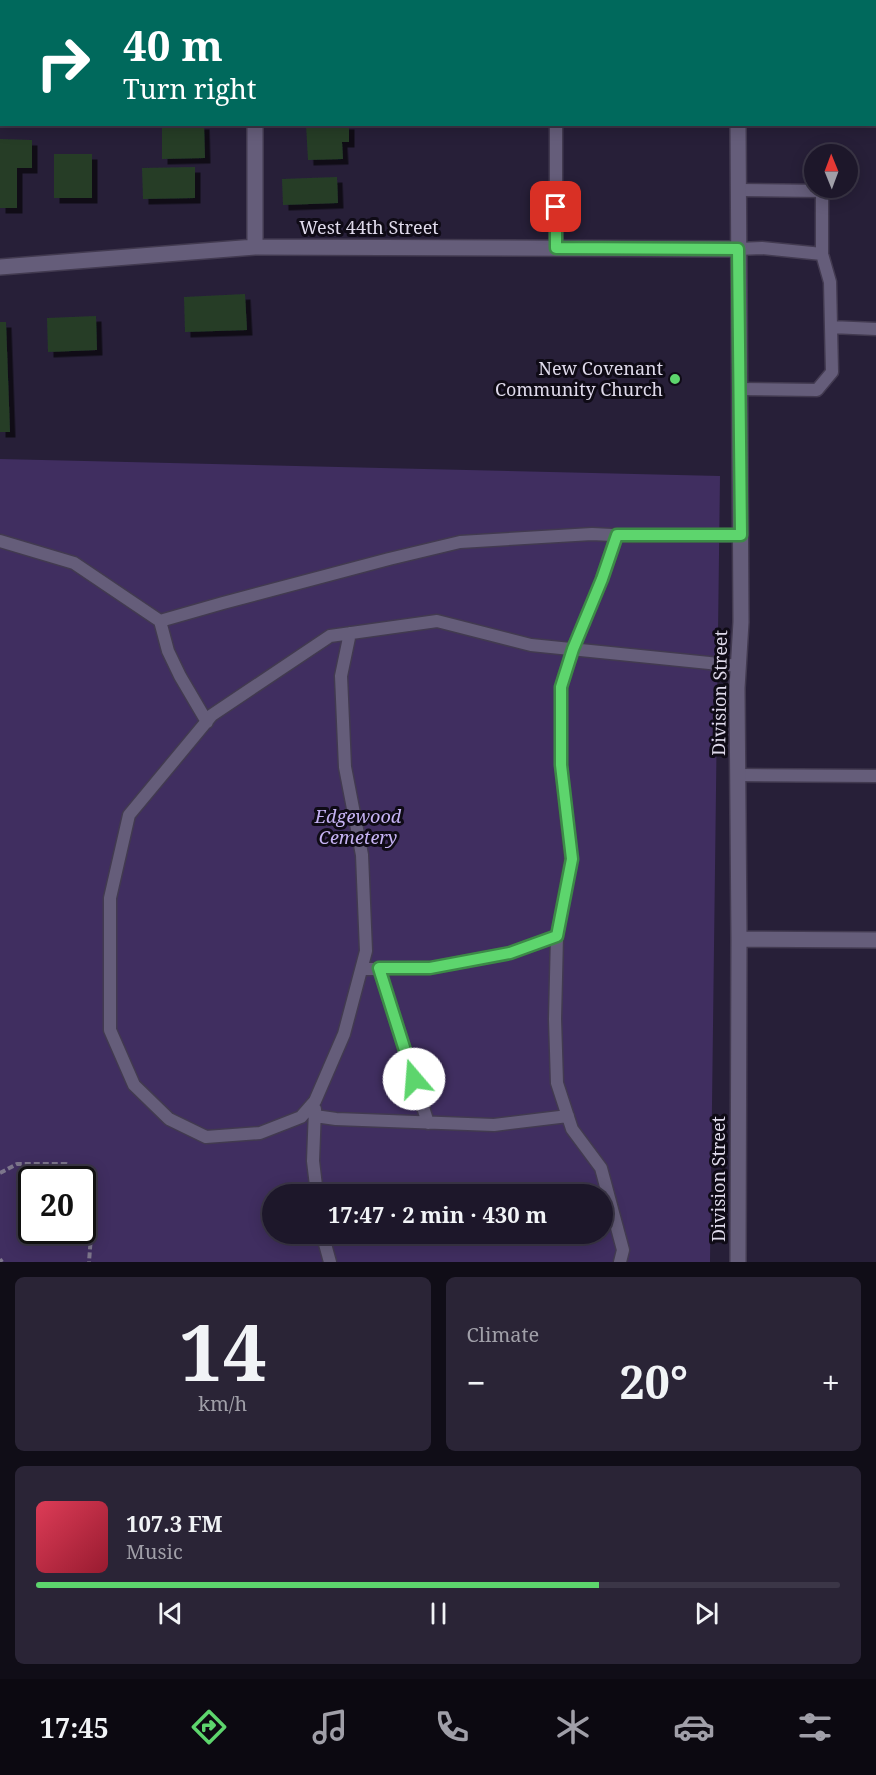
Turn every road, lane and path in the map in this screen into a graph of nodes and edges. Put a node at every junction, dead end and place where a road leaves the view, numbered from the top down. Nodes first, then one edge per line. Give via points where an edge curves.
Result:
1 (255, 126) edge
2 (556, 126) edge
3 (738, 126) edge
4 (738, 190) junction
5 (255, 247) junction
6 (556, 248) junction
7 (738, 249) junction
8 (822, 254) junction
9 (0, 267) edge
10 (831, 327) junction
11 (876, 329) edge
12 (740, 389) junction
13 (617, 535) junction
14 (741, 535) junction
15 (0, 541) edge
16 (160, 621) junction
17 (350, 633) junction
18 (573, 649) junction
19 (739, 666) junction
20 (207, 722) junction
21 (738, 775) junction
22 (876, 776) edge
23 (557, 936) junction
24 (740, 939) junction
25 (876, 940) edge
26 (379, 968) junction
27 (362, 969) junction
28 (315, 1101) junction
29 (315, 1116) junction
30 (568, 1116) junction
31 (428, 1123) junction
32 (0, 1173) edge
33 (316, 1184) edge
34 (325, 1244) edge
35 (89, 1262) edge
36 (330, 1262) edge
37 (620, 1262) edge
38 (738, 1262) edge

1 - 5 street
2 - 6 lane
3 - 4 street, Division Street
4 - 7 street, Division Street
4 - 8 lane via 822,191
5 - 6 street, West 44th Street
5 - 9 street, West 44th Street
6 - 7 street, West 44th Street
7 - 8 lane
7 - 12 street, Division Street
8 - 10 lane via 830,282
10 - 11 lane
10 - 12 lane via 832,372 817,390
12 - 14 street, Division Street
13 - 14 lane
13 - 16 lane via 460,542
13 - 18 lane
14 - 19 street, Division Street
15 - 16 lane via 74,563
16 - 20 lane via 168,651
17 - 18 lane via 437,621 531,645
17 - 20 lane via 330,636
17 - 27 lane via 341,676 345,767 362,855 366,951
18 - 19 lane
18 - 23 lane via 561,687 561,765 572,859
19 - 21 street, Division Street
20 - 28 lane via 129,814 110,898 110,1030 134,1085 169,1119 206,1137 260,1133 301,1117
21 - 22 lane
21 - 24 street, Division Street
23 - 26 lane via 510,953 430,968
23 - 30 lane via 557,1083
24 - 25 street
24 - 38 street, Division Street
26 - 27 lane
26 - 31 lane
27 - 28 lane via 344,1034
28 - 29 lane
29 - 31 lane
29 - 33 lane
30 - 31 lane via 494,1125
30 - 37 lane via 572,1129 601,1168 623,1250
32 - 35 path via 17,1164 66,1164 92,1179
34 - 36 lane

